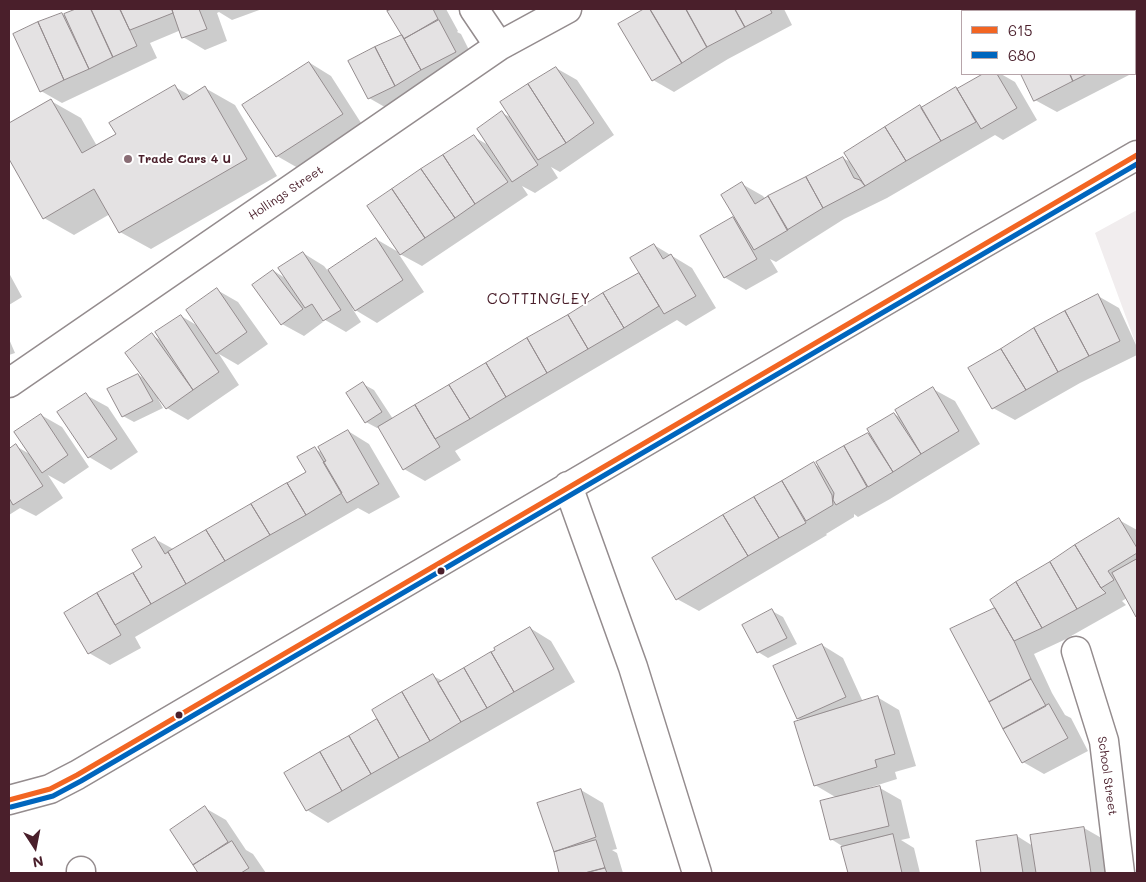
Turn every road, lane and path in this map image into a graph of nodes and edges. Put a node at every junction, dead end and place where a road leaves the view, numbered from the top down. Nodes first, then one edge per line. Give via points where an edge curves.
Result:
1 (474, 9) edge
2 (568, 9) edge
3 (499, 46) junction
4 (1137, 156) edge
5 (9, 383) edge
6 (568, 486) junction
7 (1076, 651) dead end
8 (9, 800) edge
9 (697, 873) edge
10 (1120, 873) edge

1 - 3 street
2 - 3 street, Hollings Street
3 - 5 street, Hollings Street
4 - 6 street
6 - 8 street via 77,775 50,789
6 - 9 street via 633,667
7 - 10 street, School Street via 1104,742

